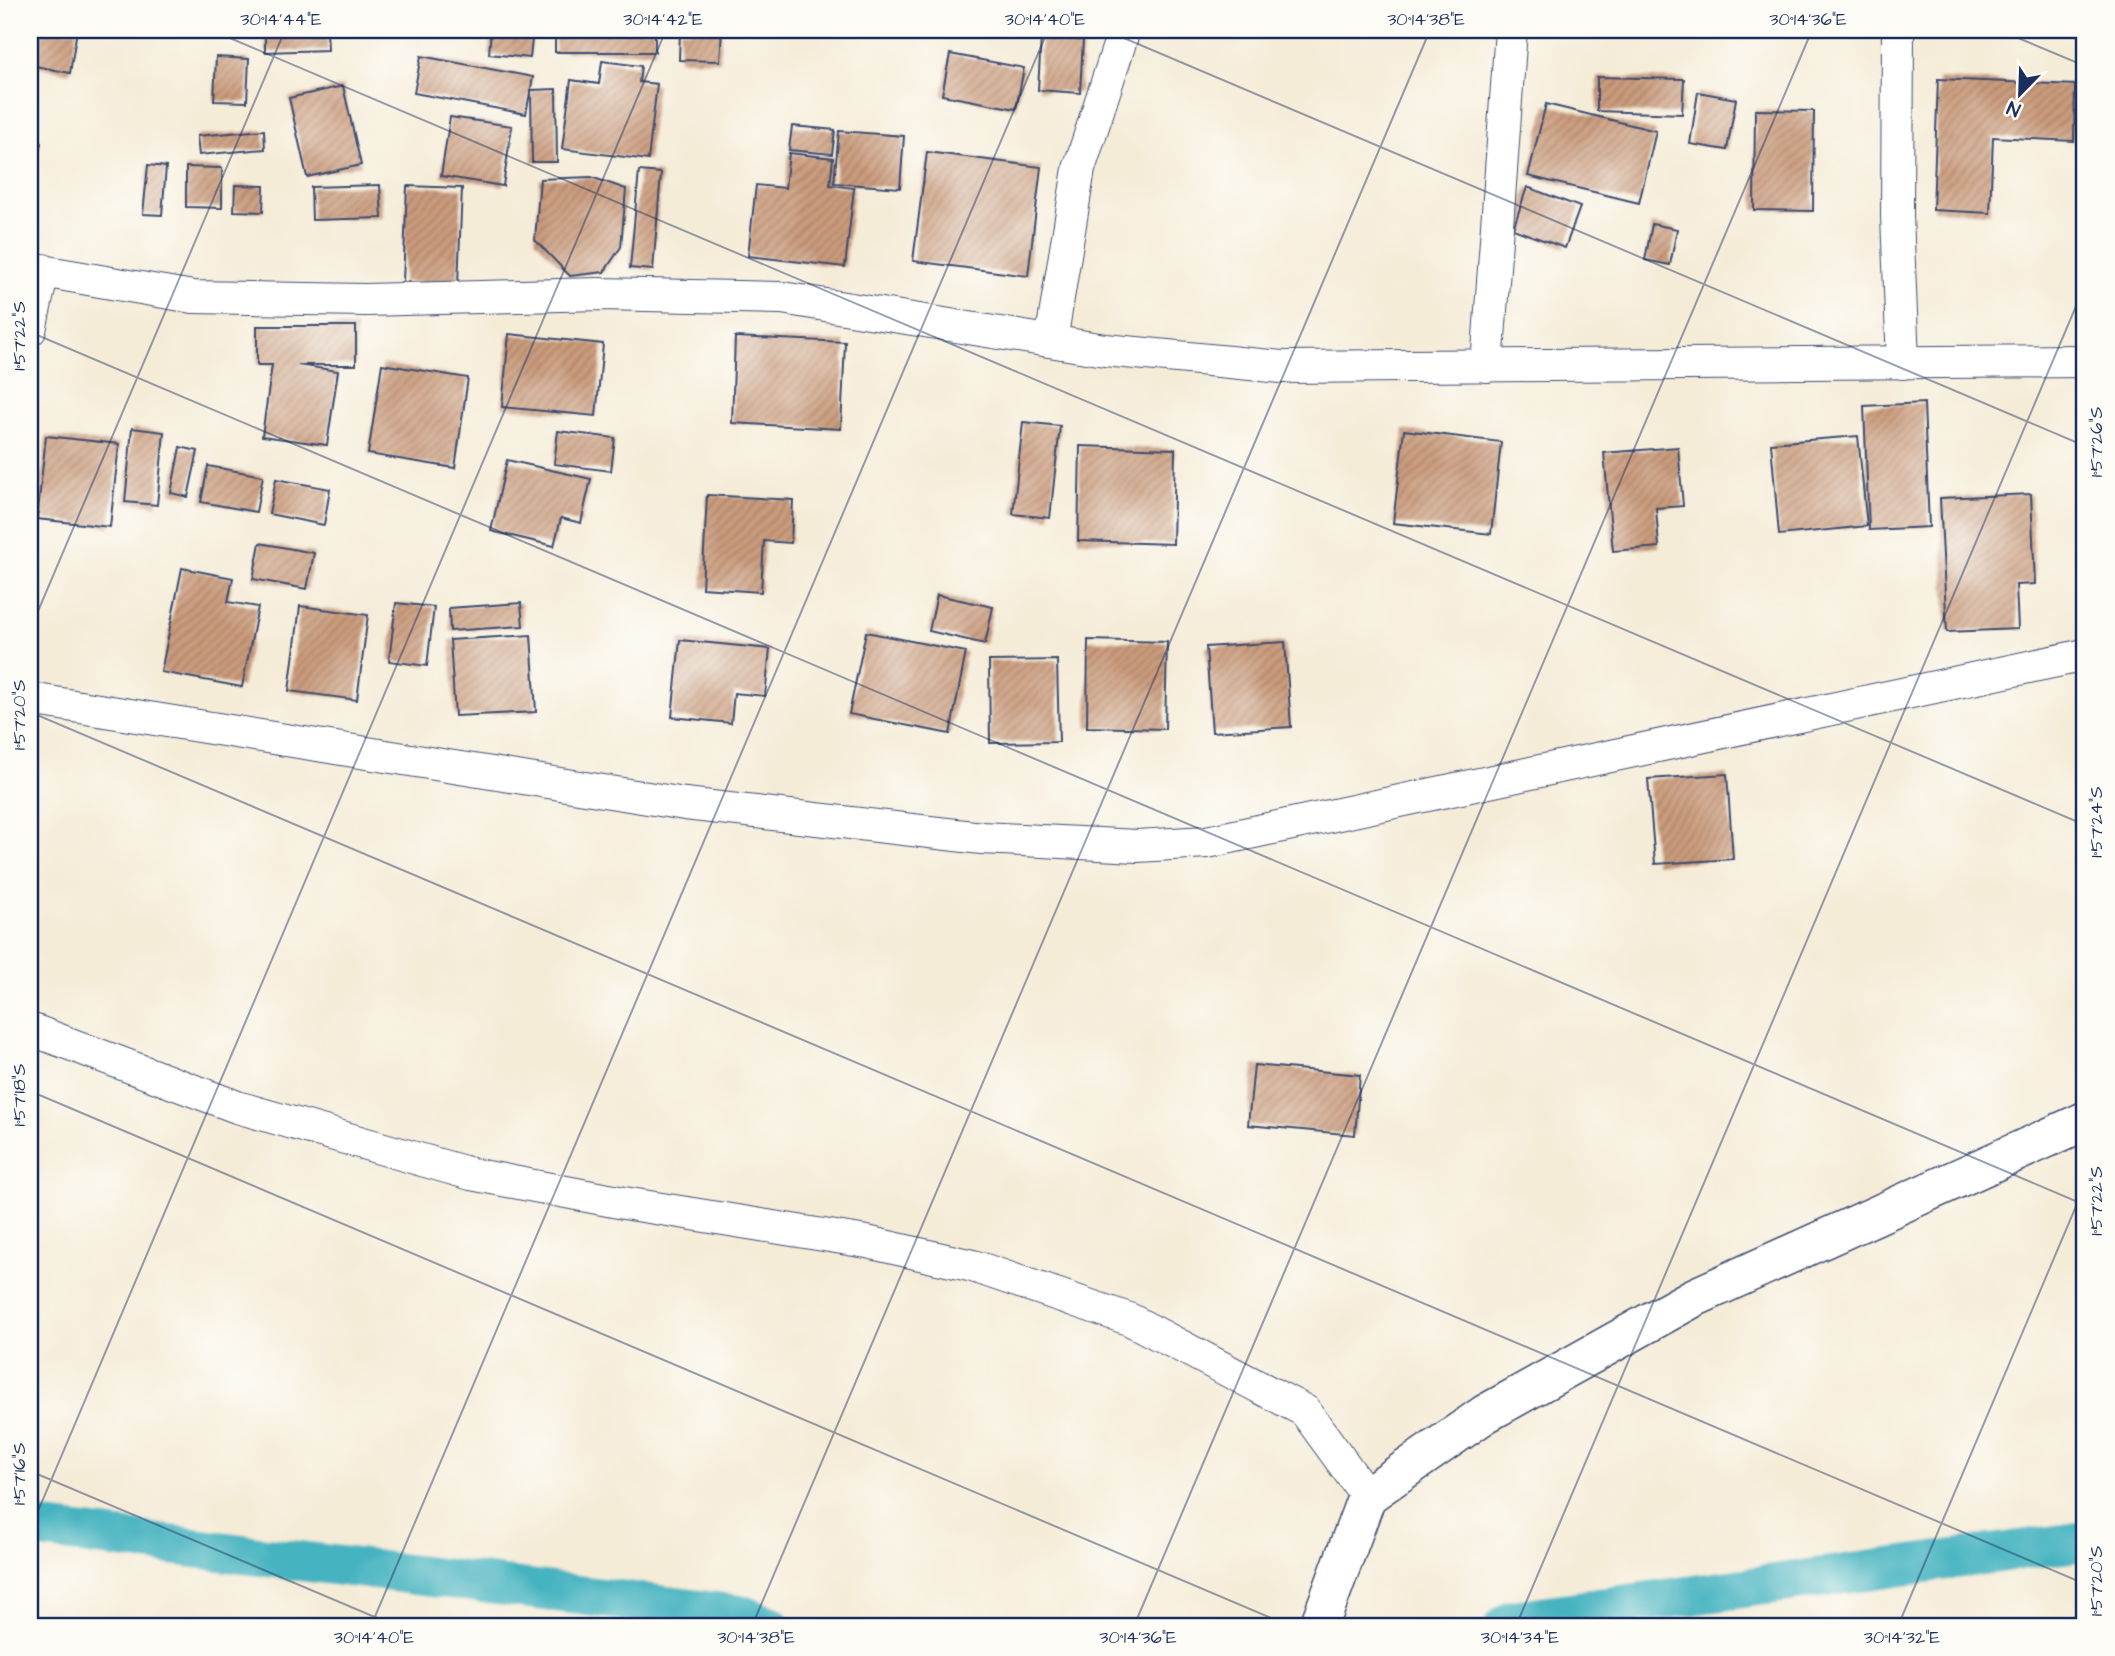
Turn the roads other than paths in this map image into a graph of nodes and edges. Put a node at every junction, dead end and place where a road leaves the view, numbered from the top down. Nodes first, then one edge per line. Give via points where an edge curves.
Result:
1 (1124, 30) edge
2 (1511, 30) edge
3 (1898, 30) edge
4 (36, 270) edge
5 (30, 330) edge
6 (1051, 341) junction
7 (2085, 361) edge
8 (1903, 362) junction
9 (1487, 366) junction
10 (2085, 655) edge
11 (30, 699) edge
12 (30, 1029) edge
13 (2085, 1121) edge
14 (1367, 1496) junction
15 (1319, 1626) edge

1 - 6 street via 1079,169
2 - 9 street
3 - 8 street via 1897,216
4 - 5 street
4 - 6 street via 193,297 366,300 600,293 782,298
6 - 9 street via 1282,367
7 - 8 street
8 - 9 street
10 - 11 street via 1207,842 1137,846 982,838 685,804
12 - 14 street via 237,1107 471,1174 867,1242 973,1266 1129,1319 1306,1411
13 - 14 main road via 1693,1298 1485,1415
14 - 15 main road

